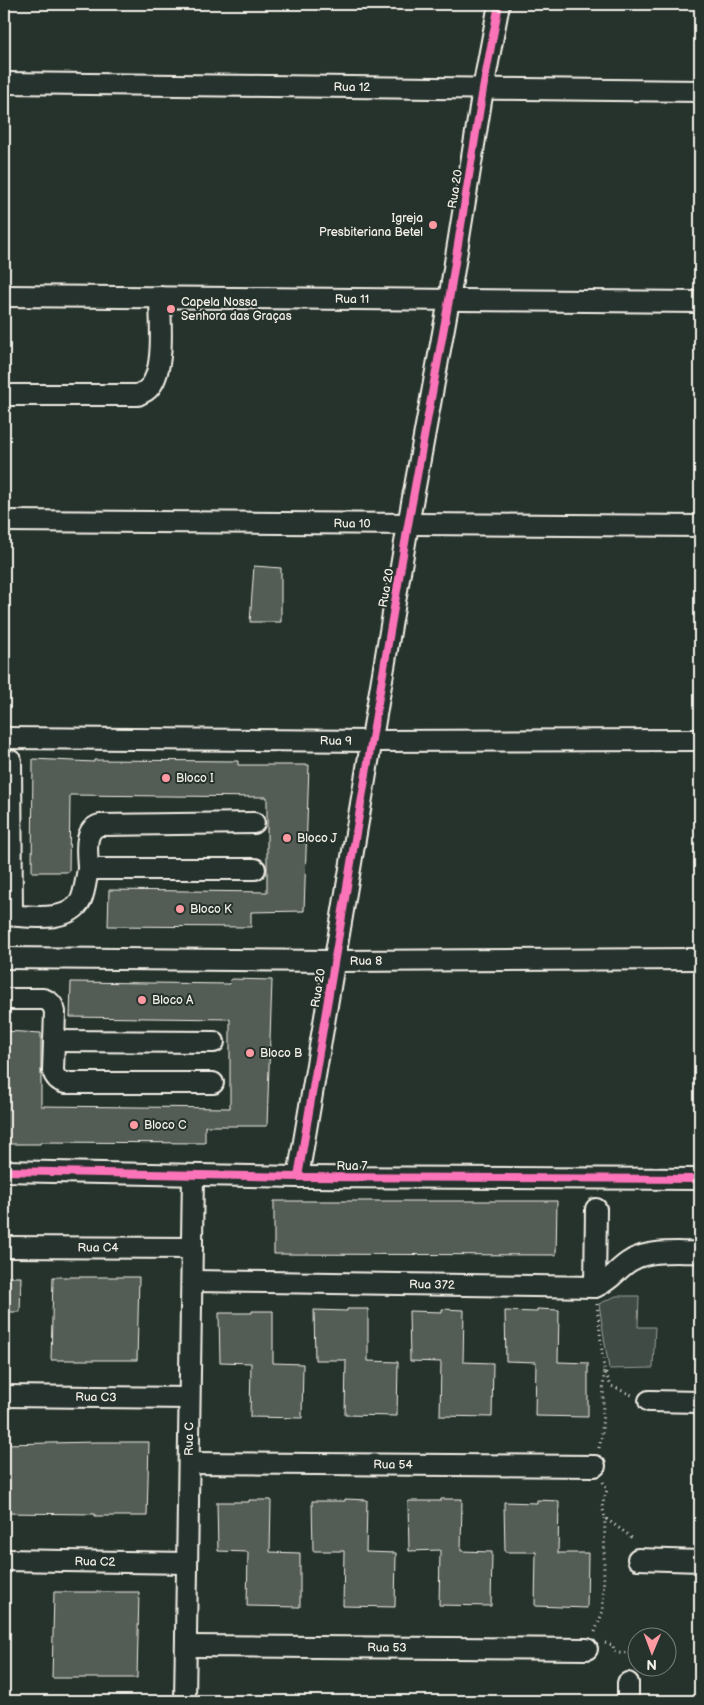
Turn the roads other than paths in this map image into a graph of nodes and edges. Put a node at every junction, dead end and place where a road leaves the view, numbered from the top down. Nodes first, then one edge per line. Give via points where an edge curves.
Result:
1 (499, 4) edge
2 (4, 83) edge
3 (483, 89) junction
4 (700, 91) edge
5 (4, 296) edge
6 (160, 297) junction
7 (449, 300) junction
8 (700, 302) edge
9 (4, 395) edge
10 (4, 521) edge
11 (408, 525) junction
12 (700, 526) edge
13 (4, 738) edge
14 (700, 740) edge
15 (372, 741) junction
16 (11, 761) dead end
17 (254, 824) dead end
18 (88, 869) junction
19 (255, 869) dead end
20 (8, 915) edge
21 (4, 958) edge
22 (700, 959) edge
23 (334, 960) junction
24 (4, 999) edge
25 (54, 1041) junction
26 (214, 1042) dead end
27 (212, 1084) dead end
28 (4, 1171) edge
29 (194, 1175) junction
30 (298, 1177) junction
31 (700, 1179) edge
32 (596, 1210) dead end
33 (4, 1247) edge
34 (192, 1248) junction
35 (700, 1252) edge
36 (192, 1281) junction
37 (595, 1287) junction
38 (4, 1396) edge
39 (189, 1398) junction
40 (650, 1401) road end
41 (700, 1402) edge
42 (189, 1463) junction
43 (595, 1466) road end
44 (4, 1560) edge
45 (638, 1560) road end
46 (700, 1561) edge
47 (187, 1563) junction
48 (588, 1645) road end
49 (186, 1646) junction
50 (185, 1701) edge

1 - 3 street, Rua 20
2 - 3 street, Rua 12
3 - 4 street, Rua 12
3 - 7 street, Rua 20
5 - 6 street, Rua 11
6 - 7 street, Rua 11
6 - 9 street via 157,374 148,389 138,395
7 - 8 street, Rua 11
7 - 11 street, Rua 20
10 - 11 street, Rua 10
11 - 12 street, Rua 10
11 - 15 street, Rua 20
13 - 15 street, Rua 9
14 - 15 street, Rua 9
15 - 23 street, Rua 20
16 - 20 street
17 - 18 street via 100,825 90,831 88,837
18 - 19 street
18 - 20 street via 81,901 72,912 57,916
21 - 23 street, Rua 8
22 - 23 street, Rua 8
23 - 30 street, Rua 20
24 - 25 street via 49,1001 55,1012
25 - 26 street
25 - 27 street via 53,1071 59,1081
28 - 29 street, Rua 7
29 - 30 street, Rua 7
29 - 34 street, Rua C
30 - 31 street, Rua 7
32 - 37 street
33 - 34 street, Rua C4
34 - 36 street, Rua C
35 - 37 street via 646,1254 632,1260
36 - 37 street, Rua 372
36 - 39 street, Rua C
38 - 39 street, Rua C3
39 - 42 street, Rua C
40 - 41 street
42 - 43 street, Rua 54
42 - 47 street, Rua C
44 - 47 street, Rua C2
45 - 46 street
47 - 49 street, Rua C
48 - 49 street, Rua 53
49 - 50 street, Rua C

